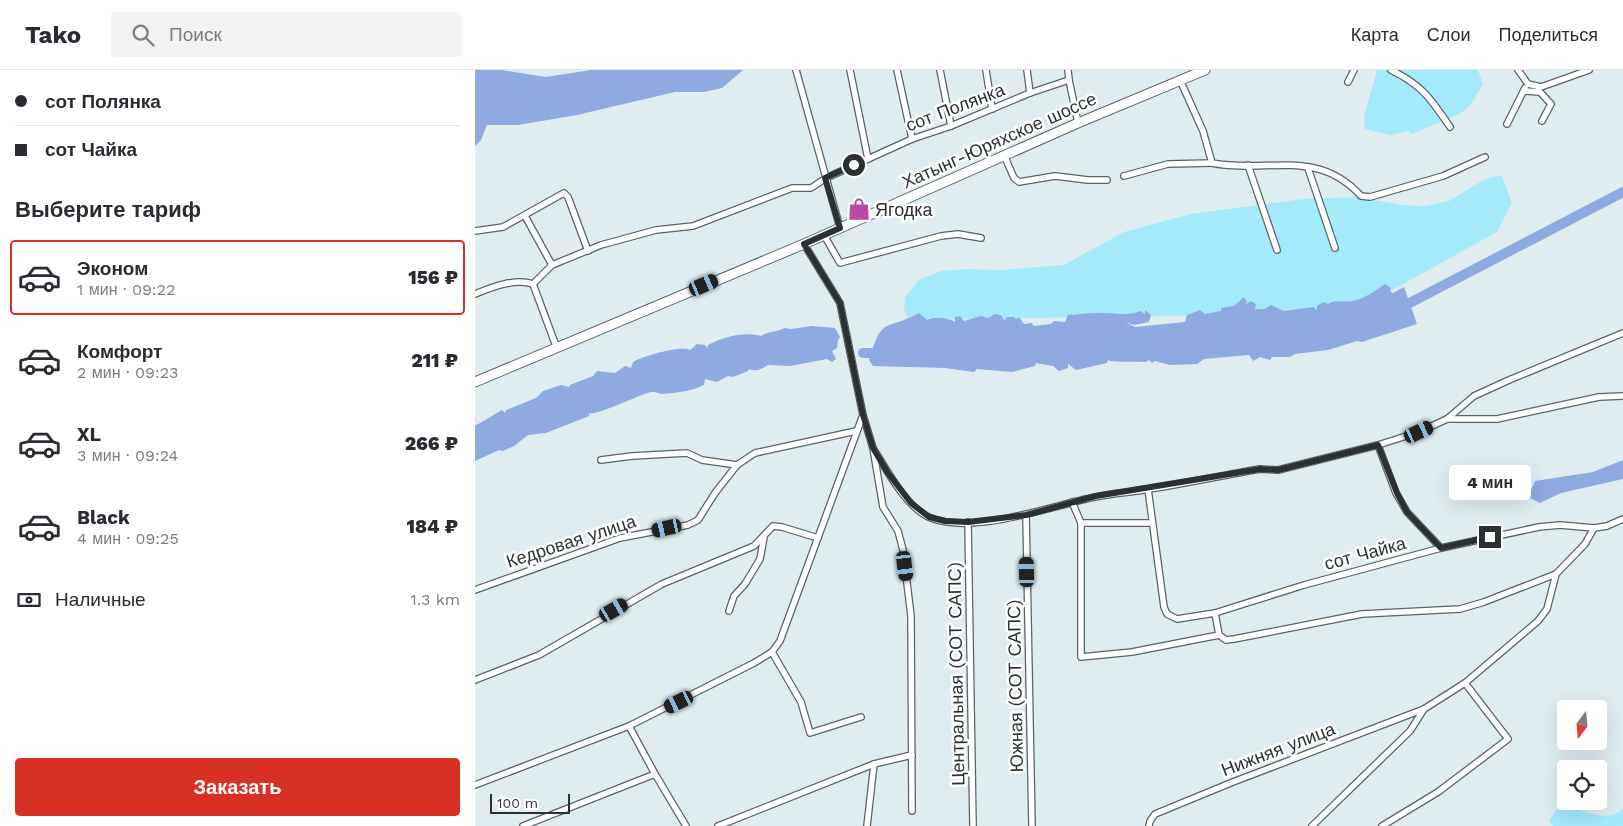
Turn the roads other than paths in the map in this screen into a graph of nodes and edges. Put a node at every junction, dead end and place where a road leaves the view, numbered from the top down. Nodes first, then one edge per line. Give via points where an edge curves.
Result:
1 (796, 70) edge
2 (851, 70) edge
3 (897, 70) edge
4 (940, 70) edge
5 (985, 70) edge
6 (1027, 70) edge
7 (1067, 70) edge
8 (1205, 70) edge
9 (1354, 70) edge
10 (1391, 70) edge
11 (1518, 70) edge
12 (1589, 70) edge
13 (1069, 80) junction
14 (1180, 80) junction
15 (1348, 82) dead end
16 (1528, 84) junction
17 (1524, 91) junction
18 (1030, 93) junction
19 (992, 109) junction
20 (1542, 121) dead end
21 (1078, 123) junction
22 (1507, 124) dead end
23 (951, 126) junction
24 (1450, 127) dead end
25 (912, 139) junction
26 (1004, 155) junction
27 (1485, 157) dead end
28 (868, 159) junction
29 (1212, 163) junction
30 (1248, 165) junction
31 (1308, 168) junction
32 (1124, 176) dead end
33 (825, 178) junction
34 (1107, 180) dead end
35 (525, 216) junction
36 (840, 228) junction
37 (475, 231) edge
38 (824, 235) junction
39 (981, 238) dead end
40 (804, 244) junction
41 (1335, 248) dead end
42 (1277, 250) dead end
43 (588, 251) junction
44 (552, 265) junction
45 (533, 284) junction
46 (475, 294) edge
47 (1623, 333) edge
48 (556, 346) junction
49 (475, 382) edge
50 (1623, 396) edge
51 (863, 415) junction
52 (1447, 419) junction
53 (856, 431) junction
54 (1378, 445) junction
55 (873, 448) junction
56 (601, 460) dead end
57 (737, 465) junction
58 (1147, 489) junction
59 (1072, 502) junction
60 (1026, 515) junction
61 (1623, 519) edge
62 (968, 522) junction
63 (1081, 523) junction
64 (1152, 523) junction
65 (1594, 528) junction
66 (764, 537) junction
67 (818, 538) junction
68 (1441, 548) junction
69 (1556, 574) junction
70 (475, 590) edge
71 (729, 611) dead end
72 (1215, 613) junction
73 (1219, 635) junction
74 (772, 652) junction
75 (475, 680) edge
76 (1465, 683) junction
77 (1424, 709) junction
78 (861, 717) dead end
79 (629, 726) junction
80 (912, 755) junction
81 (874, 764) junction
82 (655, 774) junction
83 (475, 785) edge
84 (912, 811) dead end
85 (523, 826) edge
86 (686, 826) edge
87 (718, 826) edge
88 (867, 826) edge
89 (973, 826) edge
90 (1032, 826) edge
91 (1149, 826) edge
92 (1312, 826) edge
93 (1382, 826) edge

1 - 33 street
2 - 28 street
3 - 25 street
4 - 23 street
5 - 19 street
6 - 18 street
7 - 13 street
8 - 14 main road, Хатынг-Юряхское шоссе
9 - 15 street
10 - 24 street via 1412,80 1432,100
11 - 16 street
12 - 16 street via 1541,87
13 - 18 street, сот Полянка
13 - 21 street
14 - 21 main road, Хатынг-Юряхское шоссе
14 - 29 street via 1203,131
16 - 17 street
17 - 20 street via 1540,92 1551,104
17 - 22 street
18 - 19 street, сот Полянка
19 - 23 street, сот Полянка
21 - 26 main road, Хатынг-Юряхское шоссе
23 - 25 street, сот Полянка
25 - 28 street, сот Полянка
26 - 34 street via 1019,182 1055,176
26 - 36 main road, Хатынг-Юряхское шоссе
27 - 31 street via 1443,176 1369,197 1361,196 1329,170
28 - 33 street, сот Полянка
29 - 30 street
29 - 32 street via 1168,164
30 - 31 street
30 - 42 street
31 - 41 street
33 - 36 street
33 - 43 street, сот Полянка via 811,188 792,188 693,226 656,230
35 - 37 street via 503,227
35 - 43 street via 564,193 569,198
35 - 44 street
36 - 38 main road, Хатынг-Юряхское шоссе
38 - 39 street via 836,260 844,263 941,236 958,234
38 - 40 main road, Хатынг-Юряхское шоссе
40 - 48 main road, Хатынг-Юряхское шоссе
40 - 51 street via 840,303
43 - 44 street, сот Полянка
44 - 45 street
45 - 46 street via 504,284
45 - 48 street
47 - 52 street via 1474,396
48 - 49 main road, Хатынг-Юряхское шоссе
50 - 52 street via 1599,397 1497,420
51 - 53 street
51 - 55 street
52 - 54 street
53 - 57 street via 755,453
53 - 67 street
54 - 58 street via 1278,470 1260,469
54 - 68 street via 1407,512
55 - 62 street via 911,503 929,517
55 - 80 street via 880,498 898,531 906,569 911,616
56 - 57 street via 687,454 702,460
57 - 70 street, Кедровая улица via 698,520 688,525 620,538
58 - 59 street
58 - 64 street
59 - 60 street
59 - 63 street
60 - 62 street
60 - 90 street, Южная (СОТ САПС)
61 - 65 street
62 - 89 street, Центральная (СОТ САПС)
63 - 64 street
63 - 73 street via 1081,657 1133,652
64 - 72 street, сот Чайка via 1164,608 1171,618 1177,619
65 - 68 street, сот Чайка via 1539,527
65 - 69 street via 1585,544
66 - 67 street via 768,529 778,526
66 - 71 street via 760,559 734,596
66 - 75 street via 745,551 663,584 539,655
67 - 74 street via 785,630
68 - 72 street, сот Чайка
69 - 73 street via 1460,609 1362,614 1226,640
69 - 76 street via 1547,609 1538,621
72 - 73 street
74 - 78 street via 801,702 810,734
74 - 79 street
76 - 77 street
76 - 93 street via 1507,739 1438,792
77 - 91 street, Нижняя улица via 1155,814
77 - 92 street via 1410,731
79 - 82 street
79 - 83 street
80 - 81 street
80 - 84 street
81 - 87 street
81 - 88 street
82 - 85 street
82 - 86 street

